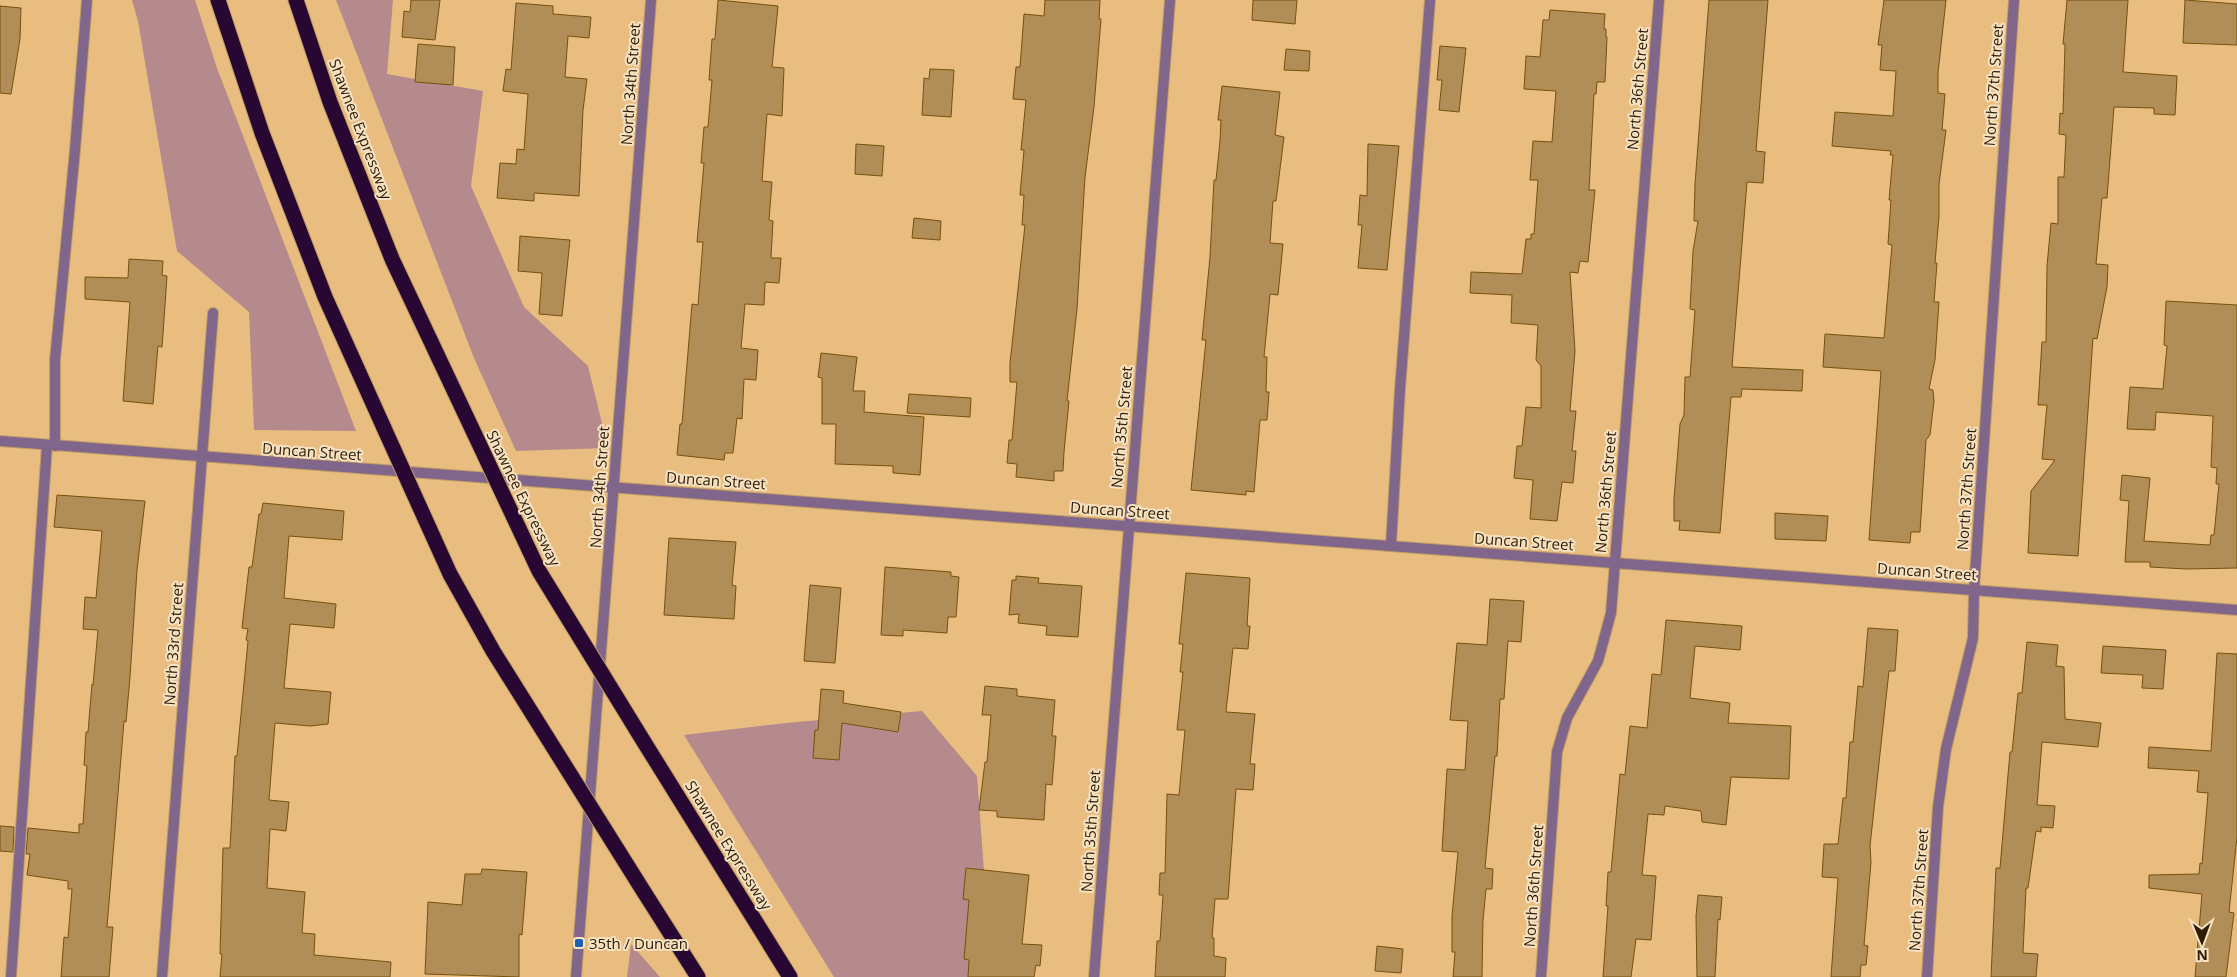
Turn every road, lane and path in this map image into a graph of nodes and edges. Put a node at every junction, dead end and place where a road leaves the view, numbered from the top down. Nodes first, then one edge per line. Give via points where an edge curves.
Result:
1 (87, 0) edge
2 (218, 0) edge
3 (296, 0) edge
4 (651, 0) edge
5 (1170, 0) edge
6 (1430, 0) edge
7 (1659, 0) edge
8 (2014, 0) edge
9 (213, 313) dead end
10 (0, 441) edge
11 (51, 445) junction
12 (203, 458) junction
13 (614, 488) junction
14 (1128, 526) junction
15 (1392, 546) junction
16 (1615, 562) junction
17 (1974, 590) junction
18 (2237, 610) edge
19 (11, 977) edge
20 (162, 977) edge
21 (576, 977) edge
22 (698, 977) edge
23 (790, 977) edge
24 (1094, 977) edge
25 (1542, 977) edge
26 (1927, 977) edge

1 - 11 street via 55,360
2 - 22 highway, bridge via 262,133 318,278 450,574 493,651
3 - 23 highway, Shawnee Expressway, bridge via 330,102 392,259 539,572
4 - 13 street, North 34th Street
5 - 14 street, North 35th Street
6 - 15 street via 1400,389
7 - 16 street, North 36th Street
8 - 17 street, North 37th Street
9 - 12 street, North 33rd Street
10 - 11 street, Duncan Street
11 - 12 street, Duncan Street
11 - 19 street
12 - 13 street, Duncan Street
12 - 20 street, North 33rd Street
13 - 14 street, Duncan Street
13 - 21 street, North 34th Street
14 - 15 street, Duncan Street
14 - 24 street, North 35th Street
15 - 16 street, Duncan Street
16 - 17 street, Duncan Street
16 - 25 street, North 36th Street via 1610,613 1598,661 1568,718 1557,752
17 - 18 street, Duncan Street
17 - 26 street, North 37th Street via 1973,638 1946,749 1938,807

